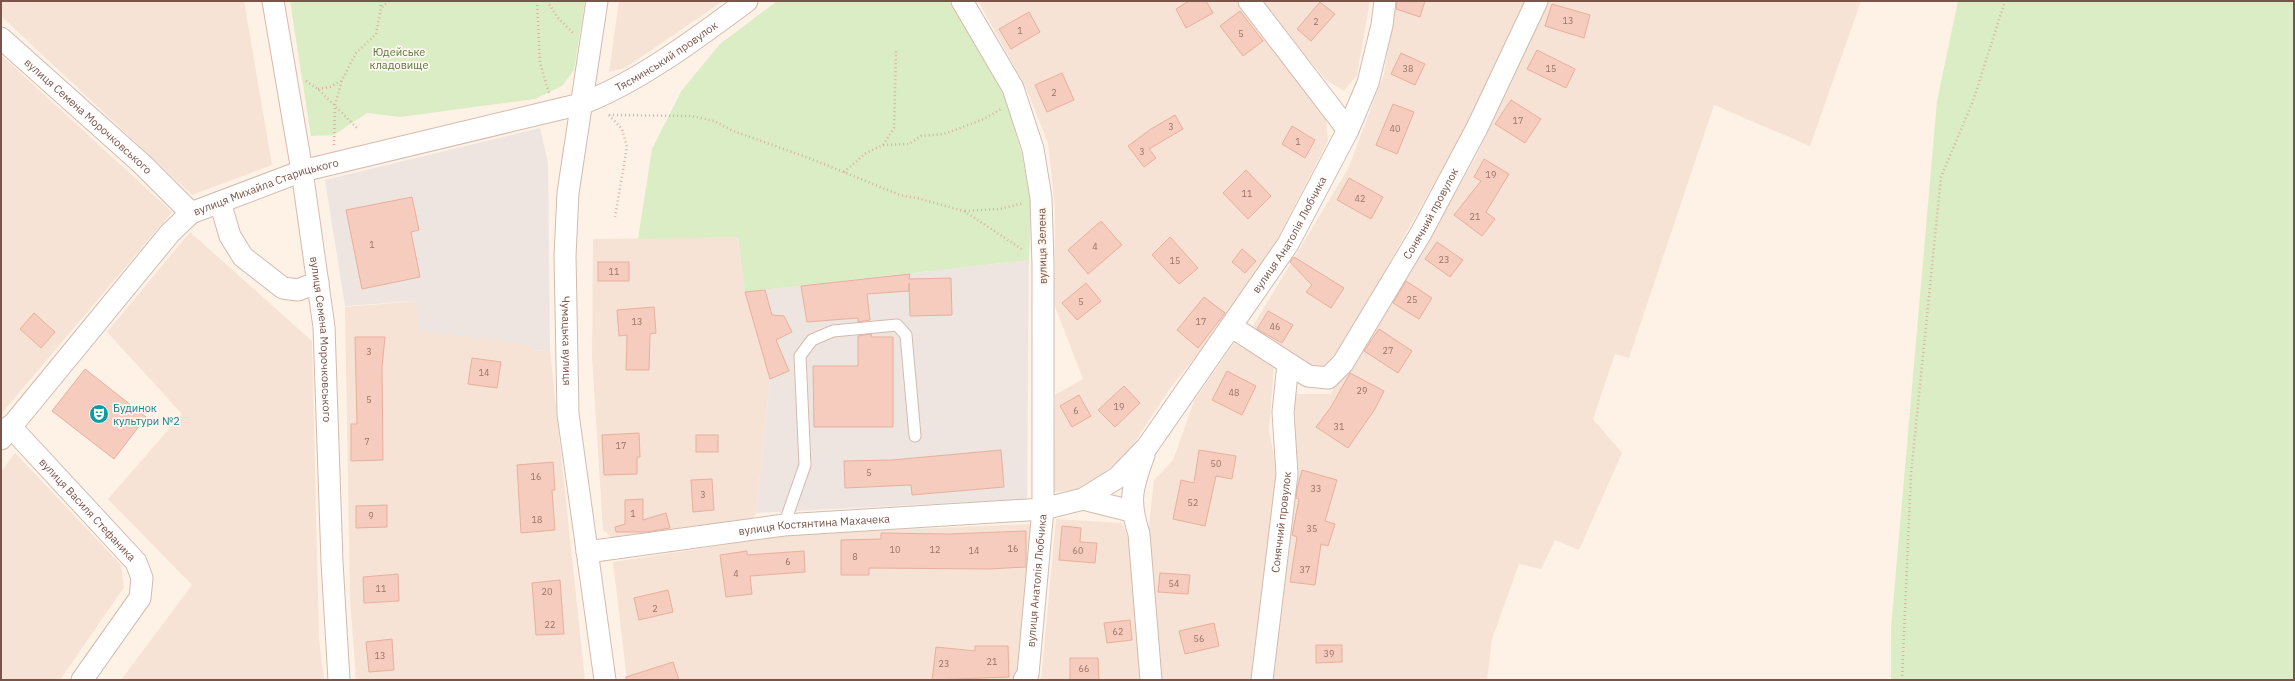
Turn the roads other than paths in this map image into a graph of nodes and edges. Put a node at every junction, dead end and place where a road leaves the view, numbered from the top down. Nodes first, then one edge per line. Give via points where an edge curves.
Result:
1 (273, 1) edge
2 (597, 1) edge
3 (747, 1) edge
4 (962, 1) edge
5 (1249, 1) edge
6 (1385, 1) edge
7 (1537, 1) edge
8 (1, 38) edge
9 (581, 104) junction
10 (1348, 130) junction
11 (302, 171) junction
12 (220, 202) junction
13 (191, 213) junction
14 (318, 282) junction
15 (1232, 327) junction
16 (1288, 364) junction
17 (6, 432) edge
18 (915, 436) dead end
19 (1147, 447) junction
20 (1083, 499) junction
21 (1043, 509) junction
22 (1132, 511) junction
23 (784, 525) junction
24 (587, 552) junction
25 (82, 680) edge
26 (339, 680) edge
27 (605, 680) edge
28 (1024, 680) edge
29 (1151, 680) edge
30 (1262, 680) edge

1 - 11 street, вулиця Семена Морочковського
2 - 9 street, Чумацька вулиця
3 - 9 street, Тясминський провулок via 708,30 610,93
4 - 21 street, вулиця Зелена via 1013,88 1033,149 1041,198
5 - 10 street
6 - 10 street, вулиця Анатолія Любчика via 1368,83
7 - 16 street, Сонячний провулок via 1466,149 1421,233 1343,363 1328,378 1308,376
8 - 13 street, вулиця Семена Морочковського via 142,164
9 - 11 street, вулиця Михайла Старицького
9 - 24 street, Чумацька вулиця via 568,193 564,256 568,414
10 - 15 street, вулиця Анатолія Любчика via 1288,244
11 - 12 street, вулиця Михайла Старицького
11 - 14 street, вулиця Семена Морочковського
12 - 13 street, вулиця Михайла Старицького
12 - 14 street via 230,236 243,257 283,288 298,290
13 - 17 street, вулиця Михайла Старицького via 170,233
14 - 26 street, вулиця Семена Морочковського via 324,327
15 - 16 street, Сонячний провулок
15 - 19 street, вулиця Анатолія Любчика
16 - 30 street, Сонячний провулок via 1283,412 1287,474
17 - 25 street, вулиця Василя Стефаника via 136,562 142,578 140,598
18 - 23 lane via 906,335 897,325 833,331 812,340 800,356 804,465
19 - 20 street, вулиця Анатолія Любчика via 1117,478
19 - 22 street, вулиця Анатолія Любчика via 1133,486
20 - 21 street, вулиця Анатолія Любчика
20 - 22 street
21 - 23 street, вулиця Костянтина Махачека
21 - 28 street, вулиця Анатолія Любчика via 1028,674
22 - 29 street, вулиця Анатолія Любчика via 1139,534
23 - 24 street, вулиця Костянтина Махачека
24 - 27 street, Чумацька вулиця

